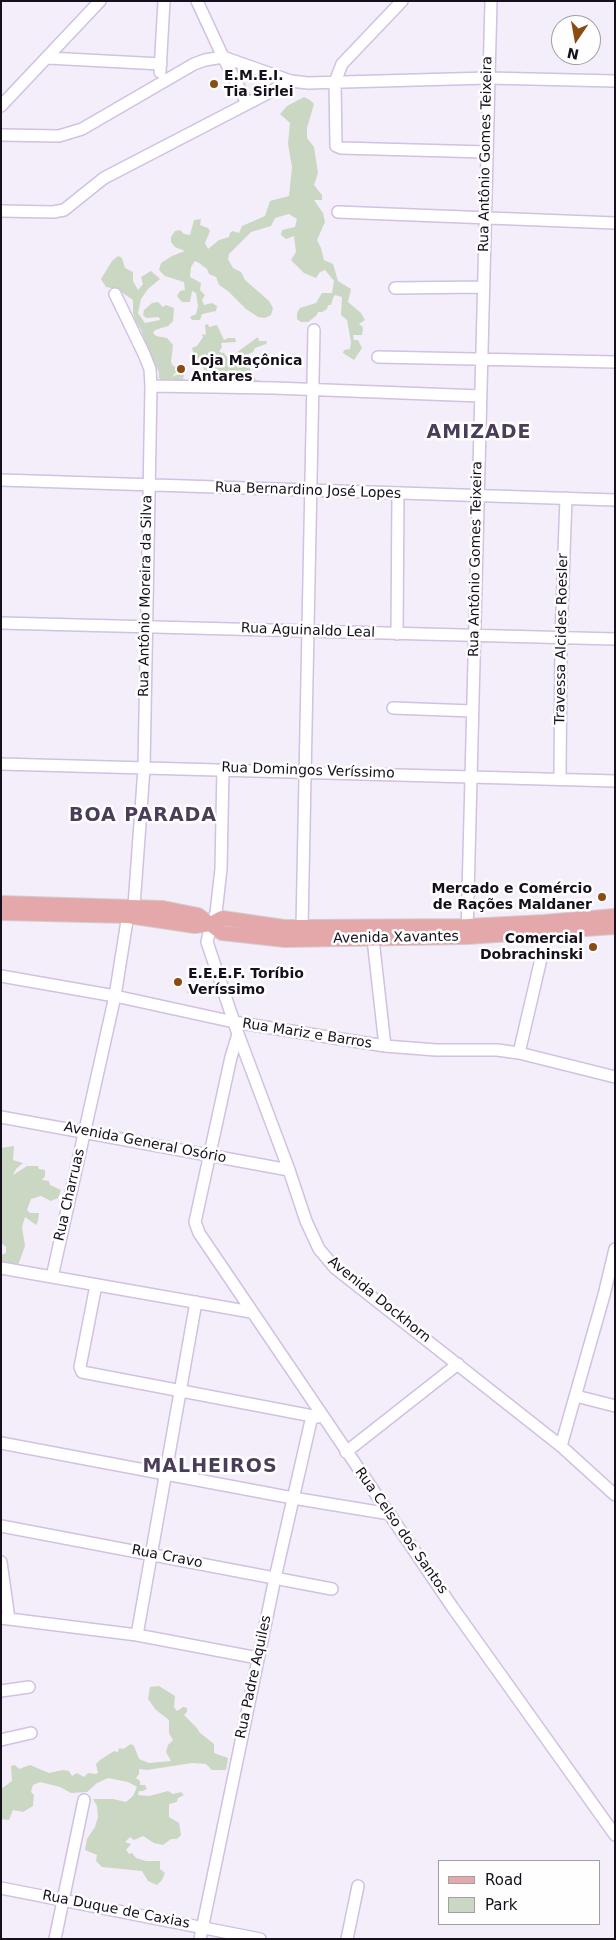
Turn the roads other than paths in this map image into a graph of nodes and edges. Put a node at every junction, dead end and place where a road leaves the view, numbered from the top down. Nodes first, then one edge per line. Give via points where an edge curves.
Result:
1 (100, 1) edge
2 (164, 1) edge
3 (197, 1) edge
4 (402, 1) edge
5 (491, 1) edge
6 (223, 57) junction
7 (48, 58) junction
8 (161, 64) junction
9 (488, 78) junction
10 (291, 81) junction
11 (615, 81) edge
12 (334, 82) junction
13 (159, 83) junction
14 (247, 103) junction
15 (1, 106) edge
16 (1, 135) edge
17 (486, 152) junction
18 (1, 211) edge
19 (338, 212) dead end
20 (485, 218) junction
21 (615, 223) edge
22 (483, 287) junction
23 (395, 288) dead end
24 (115, 294) dead end
25 (314, 330) dead end
26 (378, 357) dead end
27 (482, 358) junction
28 (615, 362) edge
29 (151, 386) junction
30 (312, 391) junction
31 (480, 396) junction
32 (1, 480) edge
33 (148, 486) junction
34 (310, 490) junction
35 (398, 494) junction
36 (478, 495) junction
37 (566, 498) junction
38 (615, 500) edge
39 (1, 623) edge
40 (146, 627) junction
41 (309, 632) junction
42 (397, 634) junction
43 (474, 636) junction
44 (561, 638) junction
45 (615, 639) edge
46 (393, 708) dead end
47 (472, 710) junction
48 (1, 764) edge
49 (144, 768) junction
50 (223, 769) junction
51 (305, 771) junction
52 (472, 777) junction
53 (560, 779) junction
54 (615, 781) edge
55 (1, 902) edge
56 (131, 911) junction
57 (1, 913) edge
58 (615, 916) edge
59 (211, 924) junction
60 (302, 927) junction
61 (615, 927) edge
62 (467, 932) junction
63 (222, 933) junction
64 (547, 933) junction
65 (372, 939) junction
66 (209, 950) junction
67 (1, 976) edge
68 (115, 996) junction
69 (234, 1022) junction
70 (238, 1034) junction
71 (385, 1046) junction
72 (519, 1053) junction
73 (615, 1077) edge
74 (1, 1116) edge
75 (85, 1131) junction
76 (209, 1155) junction
77 (289, 1170) junction
78 (615, 1249) edge
79 (1, 1268) edge
80 (52, 1278) junction
81 (96, 1285) junction
82 (609, 1297) edge
83 (196, 1302) junction
84 (251, 1312) junction
85 (458, 1364) junction
86 (180, 1390) junction
87 (576, 1396) junction
88 (615, 1406) edge
89 (312, 1416) junction
90 (324, 1418) junction
91 (1, 1443) edge
92 (561, 1446) junction
93 (346, 1452) junction
94 (167, 1475) junction
95 (615, 1495) edge
96 (293, 1498) junction
97 (390, 1514) junction
98 (1, 1526) edge
99 (152, 1554) junction
100 (1, 1562) edge
101 (275, 1578) junction
102 (332, 1589) dead end
103 (5, 1619) edge
104 (138, 1635) junction
105 (258, 1658) junction
106 (29, 1687) dead end
107 (1, 1691) edge
108 (31, 1732) dead end
109 (1, 1740) edge
110 (84, 1800) dead end
111 (615, 1834) edge
112 (358, 1886) dead end
113 (1, 1888) edge
114 (63, 1900) junction
115 (201, 1933) edge
116 (55, 1939) edge
117 (260, 1939) edge
118 (347, 1939) edge

1 - 7 street
2 - 8 street
3 - 6 street
4 - 12 street via 342,64
5 - 9 street, Rua Antônio Gomes Teixeira
6 - 10 street
6 - 13 street via 194,64
6 - 14 street
7 - 8 street
7 - 15 street
8 - 13 street
9 - 11 street
9 - 12 street
9 - 17 street, Rua Antônio Gomes Teixeira
10 - 12 street
10 - 14 street
12 - 17 street via 336,146
13 - 16 street via 82,129 59,136
14 - 18 street via 104,178 64,210
17 - 20 street, Rua Antônio Gomes Teixeira
19 - 20 street
20 - 21 street
20 - 22 street, Rua Antônio Gomes Teixeira
22 - 23 street
22 - 27 street, Rua Antônio Gomes Teixeira
24 - 29 street, Rua Antônio Moreira da Silva via 150,369
25 - 30 street
26 - 27 street
27 - 28 street
27 - 31 street, Rua Antônio Gomes Teixeira
29 - 30 street
29 - 33 street, Rua Antônio Moreira da Silva
30 - 31 street
30 - 34 street
31 - 36 street, Rua Antônio Gomes Teixeira
32 - 33 street, Rua Bernardino José Lopes
33 - 34 street, Rua Bernardino José Lopes
33 - 40 street, Rua Antônio Moreira da Silva
34 - 35 street, Rua Bernardino José Lopes
34 - 41 street
35 - 36 street, Rua Bernardino José Lopes
35 - 42 street
36 - 37 street, Rua Bernardino José Lopes
36 - 43 street, Rua Antônio Gomes Teixeira
37 - 38 street, Rua Bernardino José Lopes
37 - 44 street, Travessa Alcides Roesler
39 - 40 street, Rua Aguinaldo Leal
40 - 41 street, Rua Aguinaldo Leal
40 - 49 street, Rua Antônio Moreira da Silva
41 - 42 street, Rua Aguinaldo Leal
41 - 51 street
42 - 43 street, Rua Aguinaldo Leal
43 - 44 street, Rua Aguinaldo Leal
43 - 47 street, Rua Antônio Gomes Teixeira
44 - 45 street, Rua Aguinaldo Leal
44 - 53 street, Travessa Alcides Roesler
46 - 47 street
47 - 52 street, Rua Antônio Gomes Teixeira
48 - 49 street, Rua Domingos Veríssimo
49 - 50 street, Rua Domingos Veríssimo
49 - 56 street, Rua Antônio Moreira da Silva
50 - 51 street, Rua Domingos Veríssimo
50 - 59 street, Avenida Dockhorn via 221,869 216,913
51 - 52 street, Rua Domingos Veríssimo
51 - 60 street
52 - 53 street, Rua Domingos Veríssimo
52 - 62 street, Rua Antônio Gomes Teixeira
53 - 54 street, Rua Domingos Veríssimo
55 - 56 main road, Avenida Xavantes
56 - 57 main road, Avenida Xavantes
56 - 59 main road, Avenida Xavantes via 195,926
56 - 68 street, Rua Charruas
58 - 62 main road, Avenida Xavantes
59 - 60 main road, Avenida Xavantes via 222,918
59 - 63 main road
59 - 66 street, Avenida Dockhorn via 207,942
60 - 62 main road, Avenida Xavantes
61 - 64 main road, Avenida Xavantes
62 - 64 main road, Avenida Xavantes
62 - 65 main road, Avenida Xavantes
63 - 65 main road, Avenida Xavantes via 286,940
63 - 66 street
64 - 72 street
65 - 71 street
66 - 69 street, Avenida Dockhorn
67 - 68 street, Rua Mariz e Barros
68 - 69 street, Rua Mariz e Barros
68 - 75 street, Rua Charruas
69 - 70 street, Avenida Dockhorn
69 - 71 street, Rua Mariz e Barros
70 - 76 street
70 - 77 street, Avenida Dockhorn
71 - 72 street, Rua Mariz e Barros
72 - 73 street, Rua Mariz e Barros
74 - 75 street, Avenida General Osório
75 - 76 street, Avenida General Osório
75 - 80 street, Rua Charruas
76 - 77 street, Avenida General Osório
76 - 84 street, Rua Celso dos Santos via 195,1222 198,1233
77 - 85 street, Avenida Dockhorn via 319,1249 335,1268
78 - 82 street
79 - 80 street
80 - 81 street
81 - 83 street
81 - 86 street via 80,1367 82,1372
82 - 87 street
83 - 84 street
83 - 86 street
84 - 90 street, Rua Celso dos Santos
85 - 92 street, Avenida Dockhorn
85 - 93 street
86 - 89 street
86 - 94 street
87 - 88 street
87 - 92 street
89 - 90 street
89 - 96 street, Rua Padre Aquiles
90 - 93 street, Rua Celso dos Santos
91 - 94 street
92 - 95 street, Avenida Dockhorn
93 - 97 street, Rua Celso dos Santos
94 - 96 street
94 - 99 street
96 - 97 street
96 - 101 street, Rua Padre Aquiles
97 - 111 street, Rua Celso dos Santos
98 - 99 street, Rua Cravo
99 - 101 street, Rua Cravo
99 - 104 street
100 - 103 street
101 - 102 street, Rua Cravo
101 - 105 street, Rua Padre Aquiles
103 - 104 street
104 - 105 street
105 - 115 street, Rua Padre Aquiles
106 - 107 street
108 - 109 street
110 - 114 street
112 - 118 street
113 - 114 street, Rua Duque de Caxias
114 - 115 street, Rua Duque de Caxias
114 - 116 street
115 - 117 street, Rua Duque de Caxias

